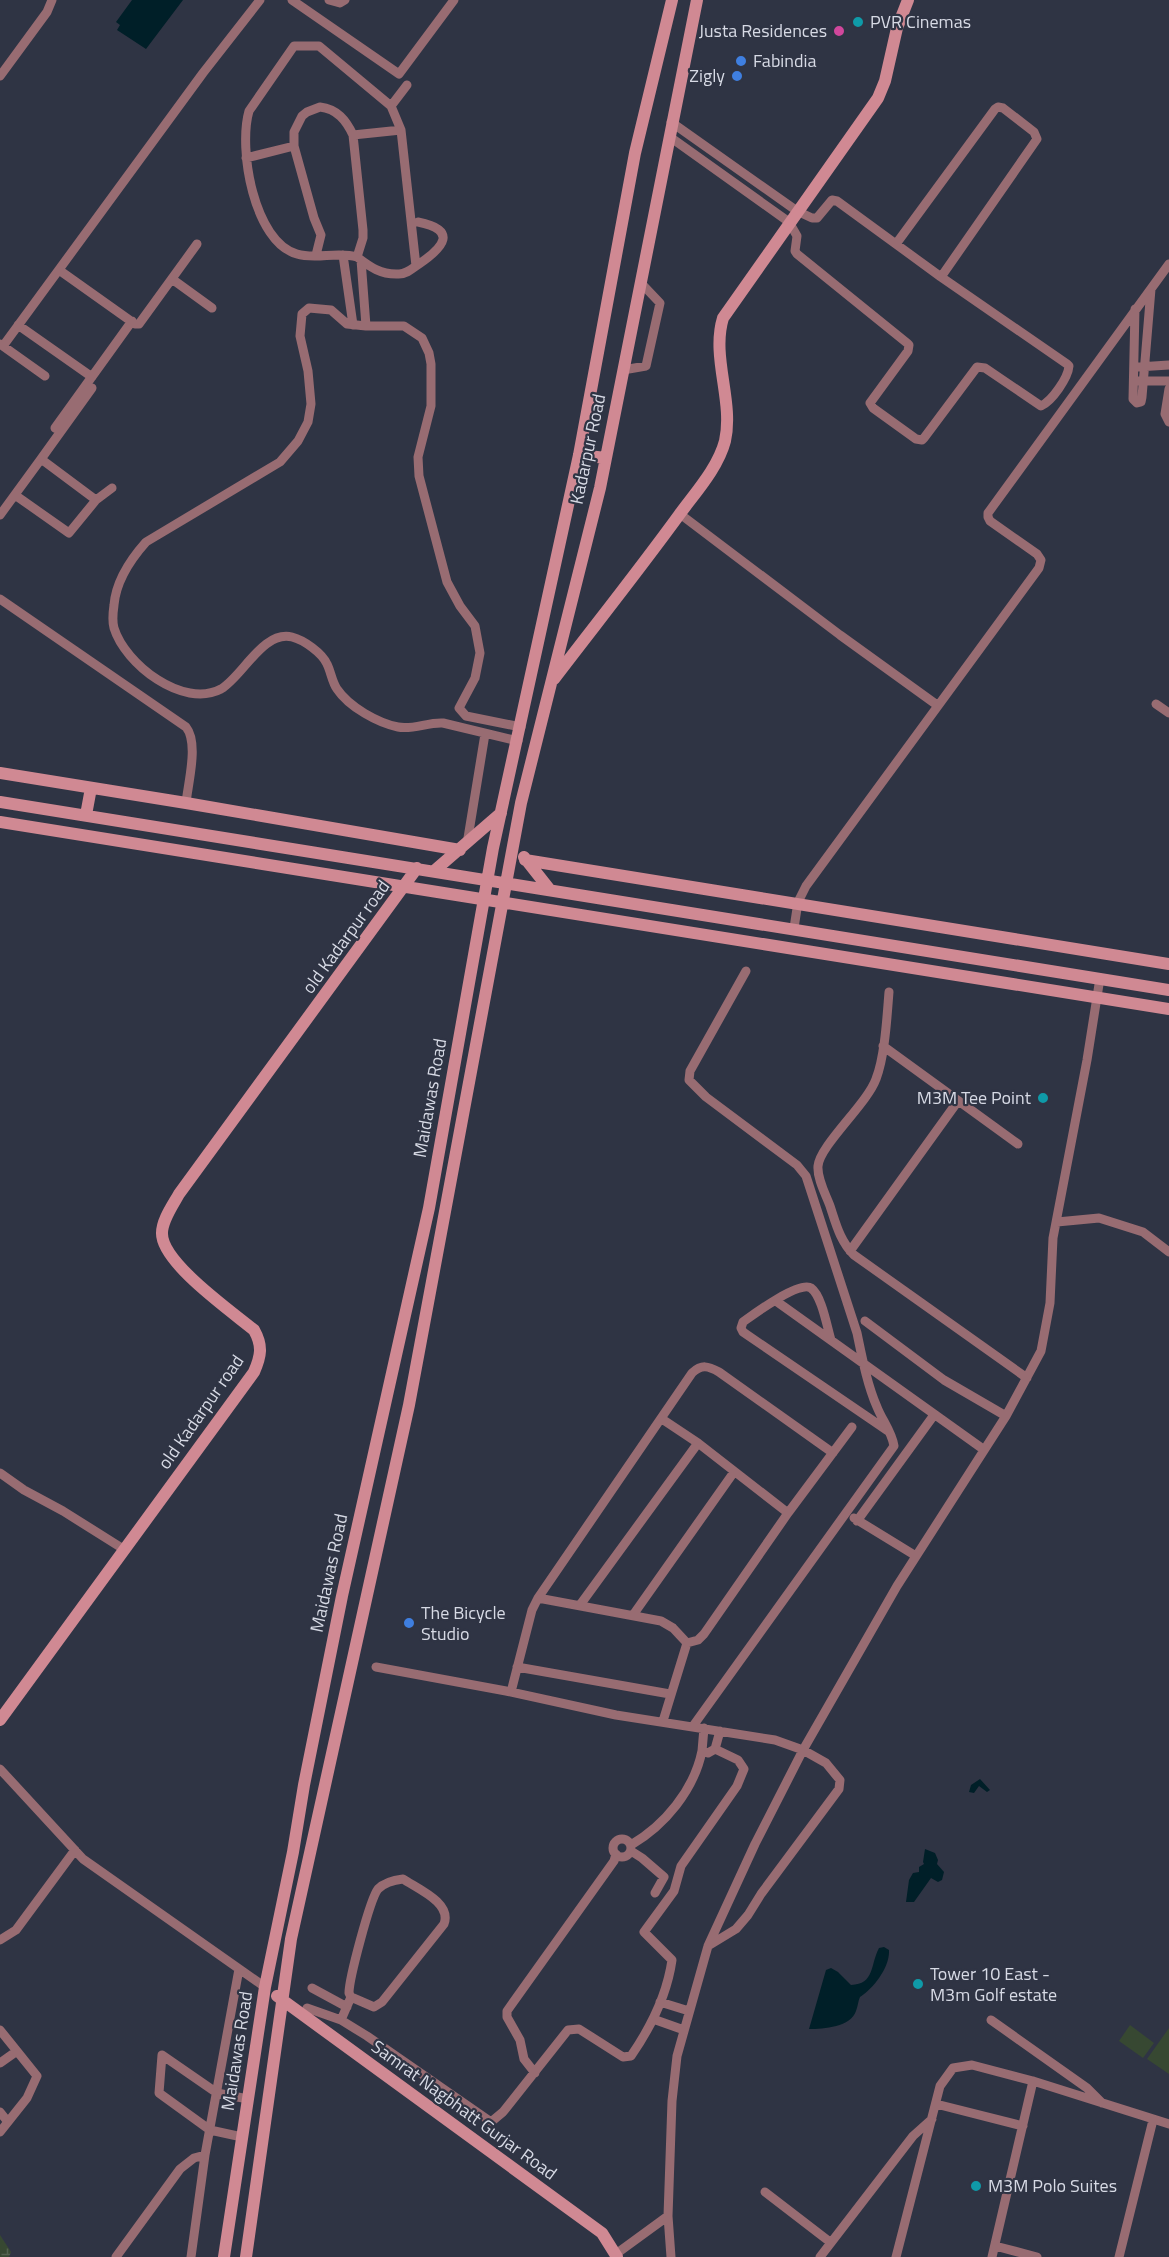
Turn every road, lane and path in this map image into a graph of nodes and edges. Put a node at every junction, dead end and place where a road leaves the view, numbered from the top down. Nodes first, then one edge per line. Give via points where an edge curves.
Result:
1 (52, 0) edge
2 (260, 0) edge
3 (292, 0) edge
4 (329, 0) edge
5 (345, 0) edge
6 (454, 0) edge
7 (672, 0) edge
8 (697, 0) edge
9 (908, 0) edge
10 (0, 76) edge
11 (407, 85) dead end
12 (391, 106) junction
13 (671, 122) junction
14 (401, 130) junction
15 (353, 135) junction
16 (670, 137) junction
17 (294, 146) junction
18 (710, 149) junction
19 (246, 158) junction
20 (702, 160) junction
21 (749, 177) junction
22 (742, 188) junction
23 (797, 211) junction
24 (418, 222) dead end
25 (789, 222) junction
26 (197, 244) dead end
27 (896, 244) junction
28 (316, 255) junction
29 (343, 255) junction
30 (359, 258) junction
31 (1169, 264) edge
32 (416, 266) junction
33 (59, 270) junction
34 (941, 277) junction
35 (172, 279) junction
36 (640, 283) junction
37 (1151, 290) junction
38 (212, 308) dead end
39 (1136, 309) junction
40 (132, 321) junction
41 (352, 325) junction
42 (18, 326) junction
43 (366, 326) junction
44 (2, 345) edge
45 (1169, 366) edge
46 (1139, 367) junction
47 (623, 370) junction
48 (45, 376) dead end
49 (92, 377) junction
50 (1133, 381) junction
51 (1143, 381) junction
52 (1169, 381) edge
53 (92, 388) dead end
54 (1169, 389) edge
55 (1169, 422) edge
56 (54, 428) dead end
57 (579, 455) junction
58 (606, 458) junction
59 (41, 459) junction
60 (112, 488) dead end
61 (15, 495) junction
62 (96, 500) junction
63 (680, 514) junction
64 (0, 515) edge
65 (0, 599) edge
66 (550, 685) junction
67 (1156, 704) dead end
68 (937, 705) junction
69 (1169, 713) edge
70 (521, 727) junction
71 (487, 734) junction
72 (518, 741) junction
73 (0, 773) edge
74 (92, 788) junction
75 (0, 802) edge
76 (186, 802) junction
77 (501, 813) junction
78 (86, 815) junction
79 (0, 822) edge
80 (516, 833) junction
81 (464, 847) junction
82 (525, 860) junction
83 (417, 868) junction
84 (434, 871) junction
85 (487, 880) junction
86 (506, 884) junction
87 (405, 887) junction
88 (550, 890) junction
89 (483, 899) junction
90 (503, 902) junction
91 (798, 902) junction
92 (794, 928) junction
93 (1169, 964) edge
94 (746, 972) dead end
95 (1100, 978) junction
96 (1169, 990) edge
97 (889, 992) dead end
98 (1097, 998) junction
99 (1169, 1009) edge
100 (883, 1046) junction
101 (958, 1101) junction
102 (1018, 1144) dead end
103 (1057, 1222) junction
104 (850, 1251) junction
105 (1169, 1252) edge
106 (776, 1301) junction
107 (865, 1321) dead end
108 (831, 1340) junction
109 (863, 1364) junction
110 (1027, 1378) junction
111 (934, 1415) junction
112 (1006, 1416) junction
113 (662, 1419) junction
114 (852, 1427) dead end
115 (890, 1432) junction
116 (698, 1443) junction
117 (983, 1449) junction
118 (833, 1453) junction
119 (734, 1472) junction
120 (0, 1473) edge
121 (788, 1513) junction
122 (848, 1513) junction
123 (857, 1521) junction
124 (125, 1550) junction
125 (916, 1556) junction
126 (538, 1598) junction
127 (580, 1605) junction
128 (633, 1615) junction
129 (687, 1643) junction
130 (518, 1666) junction
131 (376, 1667) dead end
132 (511, 1692) junction
133 (670, 1694) junction
134 (0, 1720) edge
135 (663, 1721) junction
136 (693, 1726) junction
137 (704, 1728) junction
138 (720, 1731) junction
139 (715, 1749) junction
140 (802, 1750) junction
141 (702, 1751) junction
142 (0, 1769) edge
143 (631, 1848) junction
144 (75, 1850) junction
145 (616, 1854) junction
146 (655, 1893) dead end
147 (0, 1940) edge
148 (708, 1946) junction
149 (239, 1969) junction
150 (265, 1986) junction
151 (312, 1988) dead end
152 (351, 1997) junction
153 (281, 1999) junction
154 (660, 2002) junction
155 (347, 2007) junction
156 (307, 2008) dead end
157 (689, 2011) junction
158 (653, 2019) junction
159 (340, 2020) junction
160 (991, 2020) dead end
161 (0, 2030) edge
162 (684, 2030) junction
163 (17, 2051) junction
164 (0, 2063) edge
165 (535, 2073) junction
166 (1033, 2081) junction
167 (217, 2093) junction
168 (248, 2099) junction
169 (936, 2104) junction
170 (1103, 2104) junction
171 (0, 2112) edge
172 (932, 2119) junction
173 (1153, 2120) junction
174 (8, 2122) junction
175 (1169, 2124) edge
176 (1023, 2126) junction
177 (210, 2130) junction
178 (0, 2132) edge
179 (242, 2138) junction
180 (205, 2156) junction
181 (765, 2192) dead end
182 (668, 2216) junction
183 (830, 2242) junction
184 (994, 2246) junction
185 (617, 2256) edge
186 (116, 2257) edge
187 (191, 2257) edge
188 (224, 2257) edge
189 (246, 2257) edge
190 (671, 2257) edge
191 (820, 2257) edge
192 (896, 2257) edge
193 (992, 2257) edge
194 (1037, 2257) edge
195 (1119, 2257) edge

1 - 10 street
2 - 33 street
3 - 6 street via 399,74
4 - 5 street
7 - 57 street, Kadarpur Road via 634,153
8 - 13 street, Kadarpur Road
9 - 23 street via 878,98
11 - 12 street
12 - 14 street
12 - 19 street via 319,46 294,46 249,111
13 - 16 street, Kadarpur Road
13 - 18 street
14 - 15 street
14 - 32 street
15 - 17 street via 346,121 320,107 307,112 298,122
15 - 30 street via 363,230
16 - 20 street
16 - 36 street, Kadarpur Road
17 - 19 street
17 - 28 street via 321,236
18 - 20 street
18 - 21 street
19 - 28 street via 253,191 271,236 295,254
20 - 22 street
21 - 22 street
21 - 23 street
22 - 25 street
23 - 25 street
23 - 27 street via 817,218 834,200
24 - 32 street via 435,226 444,240 433,255
25 - 34 street via 797,236 796,253 909,345 870,403 919,440 977,367 985,368 1041,406 1069,370 1067,364
25 - 63 street via 723,318 720,336 727,424 724,444
26 - 35 street
27 - 34 street
27 - 34 street via 995,109 1003,108 1034,132 1037,139
28 - 29 street
29 - 30 street
29 - 41 street
30 - 32 street via 384,273 404,273
30 - 43 street
31 - 37 street
33 - 40 street
33 - 42 street
35 - 38 street
35 - 40 street via 140,323
36 - 47 street, Kadarpur Road
36 - 47 street via 660,303 646,366
37 - 39 street
37 - 46 street
39 - 46 street
39 - 68 street via 990,509 990,521 1037,554 1040,564
40 - 49 street
41 - 43 street
41 - 71 street via 331,310 305,310 300,336 311,404 303,432 280,462 146,542 128,565 115,593 113,626 134,659 160,680 186,693 212,693 223,688 262,647 275,638 293,637 326,660 336,688 374,718 398,727 435,722
42 - 44 street
42 - 49 street
43 - 70 street via 404,326 422,338 429,353 431,406 418,457 419,476 447,582 475,626 480,653 477,672 459,708 466,716
44 - 48 street
45 - 46 street
46 - 50 street
46 - 51 street
47 - 58 street, Kadarpur Road
49 - 56 street
50 - 51 street
50 - 51 street via 1133,399 1137,403 1142,400
51 - 52 street
53 - 59 street
54 - 55 street via 1165,414
57 - 58 street
57 - 70 street, Kadarpur Road
58 - 66 street, Kadarpur Road
59 - 61 street
59 - 62 street
60 - 62 street
61 - 62 street via 69,533
61 - 64 street
63 - 66 street
63 - 68 street
65 - 76 street via 186,727 192,734 193,745
66 - 80 street, Kadarpur Road
67 - 69 street
68 - 91 street
70 - 72 street, Kadarpur Road
71 - 72 street
71 - 81 street
72 - 77 street, Kadarpur Road
73 - 74 street
74 - 76 street
74 - 78 street
75 - 78 street
76 - 81 street
77 - 81 street
77 - 85 street, Kadarpur Road
78 - 83 street
79 - 87 street
80 - 82 street
80 - 86 street, Kadarpur Road
81 - 84 street
82 - 88 street
82 - 91 street
83 - 84 street
83 - 87 street, old Kadarpur road
84 - 85 street
85 - 86 street
85 - 89 street, Kadarpur Road
86 - 88 street
86 - 90 street, Kadarpur Road
87 - 89 street
87 - 124 street, old Kadarpur road via 192,1176 169,1213 162,1232 165,1249 177,1265 254,1330 261,1356 254,1372
88 - 92 street
89 - 90 street
89 - 150 street, Maidawas Road via 429,1208 342,1596
90 - 98 street
90 - 153 street, Maidawas Road via 409,1405
91 - 92 street
91 - 93 street
92 - 95 street
94 - 109 street via 690,1071 689,1080 806,1176 857,1333
95 - 96 street
95 - 98 street
97 - 100 street
98 - 99 street
98 - 103 street
100 - 101 street
100 - 104 street via 871,1090 818,1166 840,1236
101 - 102 street
101 - 104 street
103 - 105 street via 1099,1218 1143,1232
103 - 110 street via 1047,1321 1041,1352
104 - 110 street
106 - 108 street
106 - 108 street via 800,1286 812,1288
106 - 115 street via 743,1322 743,1332
107 - 112 street via 944,1380
108 - 109 street
109 - 111 street
109 - 115 street via 876,1406
110 - 112 street
111 - 117 street
111 - 123 street
112 - 117 street
113 - 116 street
113 - 118 street via 692,1373 708,1366
113 - 126 street
114 - 118 street
115 - 122 street via 892,1452
116 - 119 street
116 - 127 street
117 - 125 street
118 - 121 street
119 - 121 street
119 - 128 street
120 - 124 street
121 - 129 street via 704,1634
122 - 123 street
122 - 136 street
123 - 125 street
124 - 134 street, old Kadarpur road
125 - 140 street
126 - 127 street
126 - 130 street
127 - 128 street
128 - 129 street via 661,1621
129 - 133 street
130 - 132 street
130 - 133 street
131 - 132 street
132 - 135 street
133 - 135 street
135 - 136 street
136 - 137 street
137 - 138 street
137 - 141 street
138 - 139 street
138 - 140 street via 775,1740
139 - 141 street
139 - 154 street via 738,1760 744,1769 737,1786 681,1866 674,1891 644,1932 672,1960
140 - 148 street
140 - 148 street via 831,1768 840,1780 839,1789 748,1915 736,1929
141 - 143 street via 691,1782 666,1818
142 - 144 street
143 - 145 street via 625,1857
143 - 145 street via 625,1839 619,1839 614,1846
143 - 146 street via 664,1877
144 - 147 street via 16,1930
144 - 149 street
145 - 165 street via 507,2011 524,2059
148 - 157 street
149 - 150 street
149 - 167 street
150 - 153 street, Samrat Nagbhatt Gurjar Road
150 - 168 street, Maidawas Road
151 - 155 street
152 - 152 street via 351,1978 375,1894 388,1882 404,1879 443,1906 444,1924 378,2005 374,2007
152 - 155 street
153 - 185 street, Samrat Nagbhatt Gurjar Road via 602,2233
153 - 189 street, Maidawas Road
154 - 157 street
154 - 158 street
155 - 159 street
156 - 159 street
157 - 162 street
158 - 162 street
158 - 165 street via 644,2038 627,2058 579,2029 568,2030
159 - 165 street via 488,2121 494,2121 503,2112
160 - 170 street via 1087,2088
161 - 163 street
162 - 182 street via 672,2101
163 - 164 street
163 - 174 street via 37,2076 27,2098
166 - 169 street via 963,2065 947,2075
166 - 170 street
166 - 176 street
167 - 168 street
167 - 177 street
167 - 177 street via 162,2055 159,2093
168 - 179 street, Maidawas Road
169 - 172 street
169 - 176 street
170 - 173 street
171 - 174 street
172 - 183 street via 913,2136
172 - 192 street
173 - 175 street
173 - 195 street
174 - 178 street
176 - 184 street
177 - 179 street
177 - 180 street
179 - 188 street, Maidawas Road
180 - 186 street via 194,2158 180,2169
180 - 187 street
181 - 183 street
182 - 185 street
182 - 190 street
183 - 191 street
184 - 193 street
184 - 194 street

